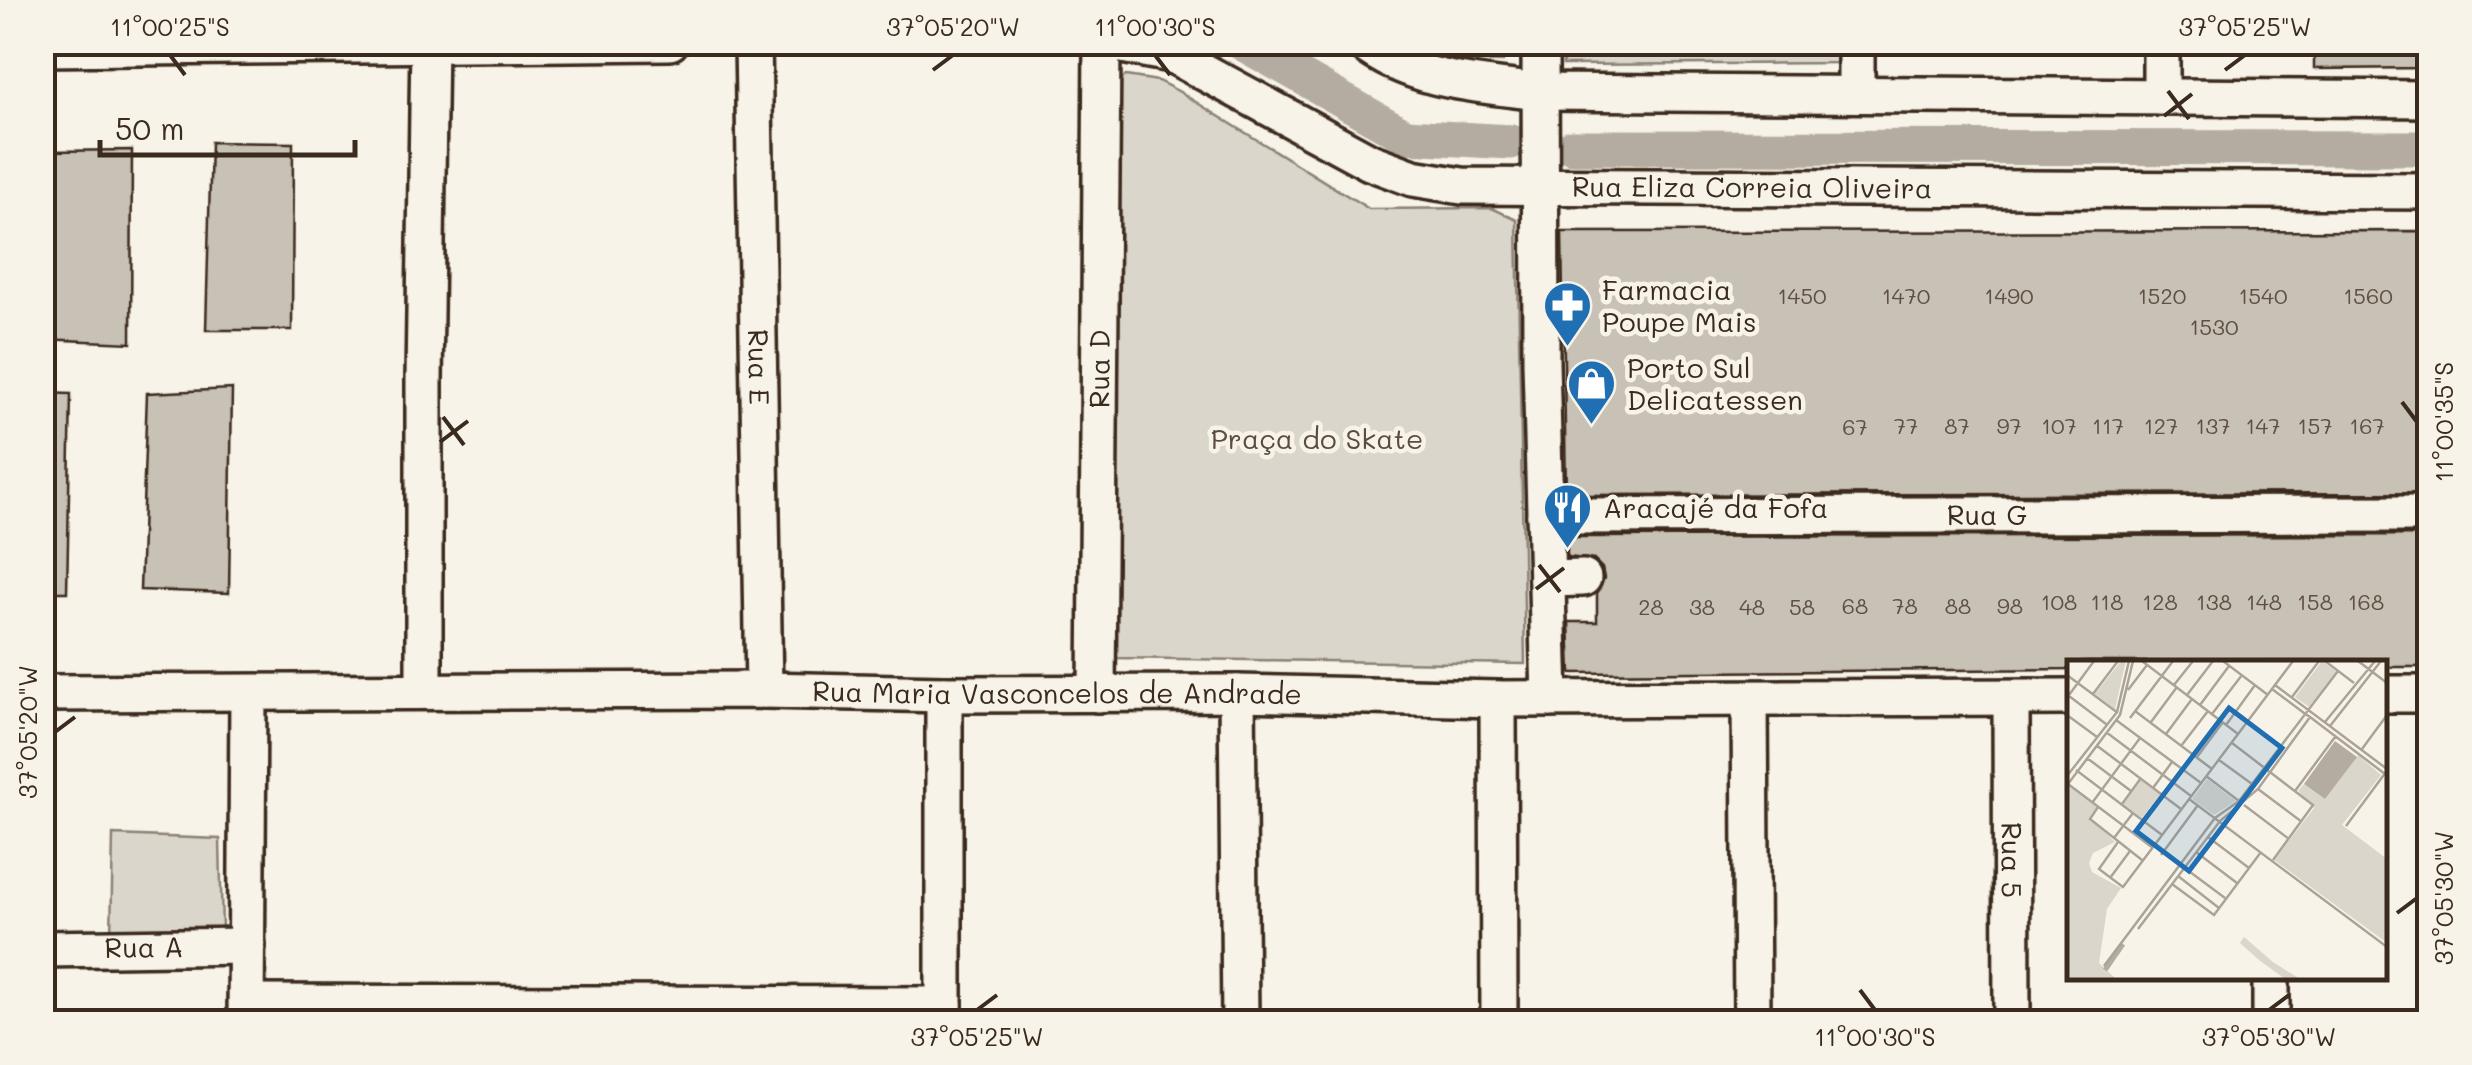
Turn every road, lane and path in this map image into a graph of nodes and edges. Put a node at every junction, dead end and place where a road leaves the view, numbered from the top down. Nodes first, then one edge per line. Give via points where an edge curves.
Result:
1 (670, 42) edge
2 (753, 42) edge
3 (1104, 42) edge
4 (1362, 42) edge
5 (1540, 42) edge
6 (1856, 42) edge
7 (2161, 42) edge
8 (428, 44) edge
9 (42, 48) edge
10 (1540, 92) junction
11 (1856, 94) junction
12 (2161, 97) junction
13 (2430, 99) edge
14 (1541, 189) junction
15 (2430, 190) edge
16 (2430, 514) edge
17 (1545, 516) junction
18 (1583, 578) dead end
19 (1547, 579) junction
20 (424, 690) junction
21 (764, 690) junction
22 (42, 693) edge
23 (1237, 693) junction
24 (248, 694) junction
25 (944, 694) junction
26 (1097, 694) junction
27 (2387, 694) edge
28 (2430, 694) edge
29 (2067, 697) edge
30 (2011, 698) junction
31 (1498, 699) junction
32 (1550, 699) junction
33 (1750, 699) junction
34 (247, 946) junction
35 (42, 949) edge
36 (2272, 980) edge
37 (246, 1013) edge
38 (944, 1014) edge
39 (1240, 1022) edge
40 (1499, 1022) edge
41 (1752, 1022) edge
42 (2012, 1022) edge
43 (2272, 1022) edge

1 - 8 street
2 - 21 street, Rua E
3 - 14 street, Rua Eliza Correia Oliveira via 1170,54 1336,144 1414,178
3 - 26 street, Rua D
4 - 10 street via 1430,76
5 - 10 street
6 - 11 street
7 - 12 street
8 - 9 street
8 - 20 street
10 - 11 street
10 - 14 street
11 - 12 street
12 - 13 street
14 - 15 street, Rua Eliza Correia Oliveira
14 - 17 street
16 - 17 street, Rua G
17 - 19 street
18 - 19 street
19 - 32 street
20 - 21 street, Rua Maria Vasconcelos de Andrade
20 - 24 street, Rua Maria Vasconcelos de Andrade
21 - 25 street, Rua Maria Vasconcelos de Andrade
22 - 24 street, Rua Maria Vasconcelos de Andrade
23 - 26 street, Rua Maria Vasconcelos de Andrade
23 - 31 street, Rua Maria Vasconcelos de Andrade
23 - 39 street
24 - 34 street
25 - 26 street, Rua Maria Vasconcelos de Andrade
25 - 38 street
27 - 28 street
29 - 30 street, Rua Maria Vasconcelos de Andrade
30 - 33 street, Rua Maria Vasconcelos de Andrade
30 - 42 street, Rua 5
31 - 32 street, Rua Maria Vasconcelos de Andrade
31 - 40 street
32 - 33 street, Rua Maria Vasconcelos de Andrade
33 - 41 street
34 - 35 street, Rua A
34 - 37 street
36 - 43 street
37 - 38 street

